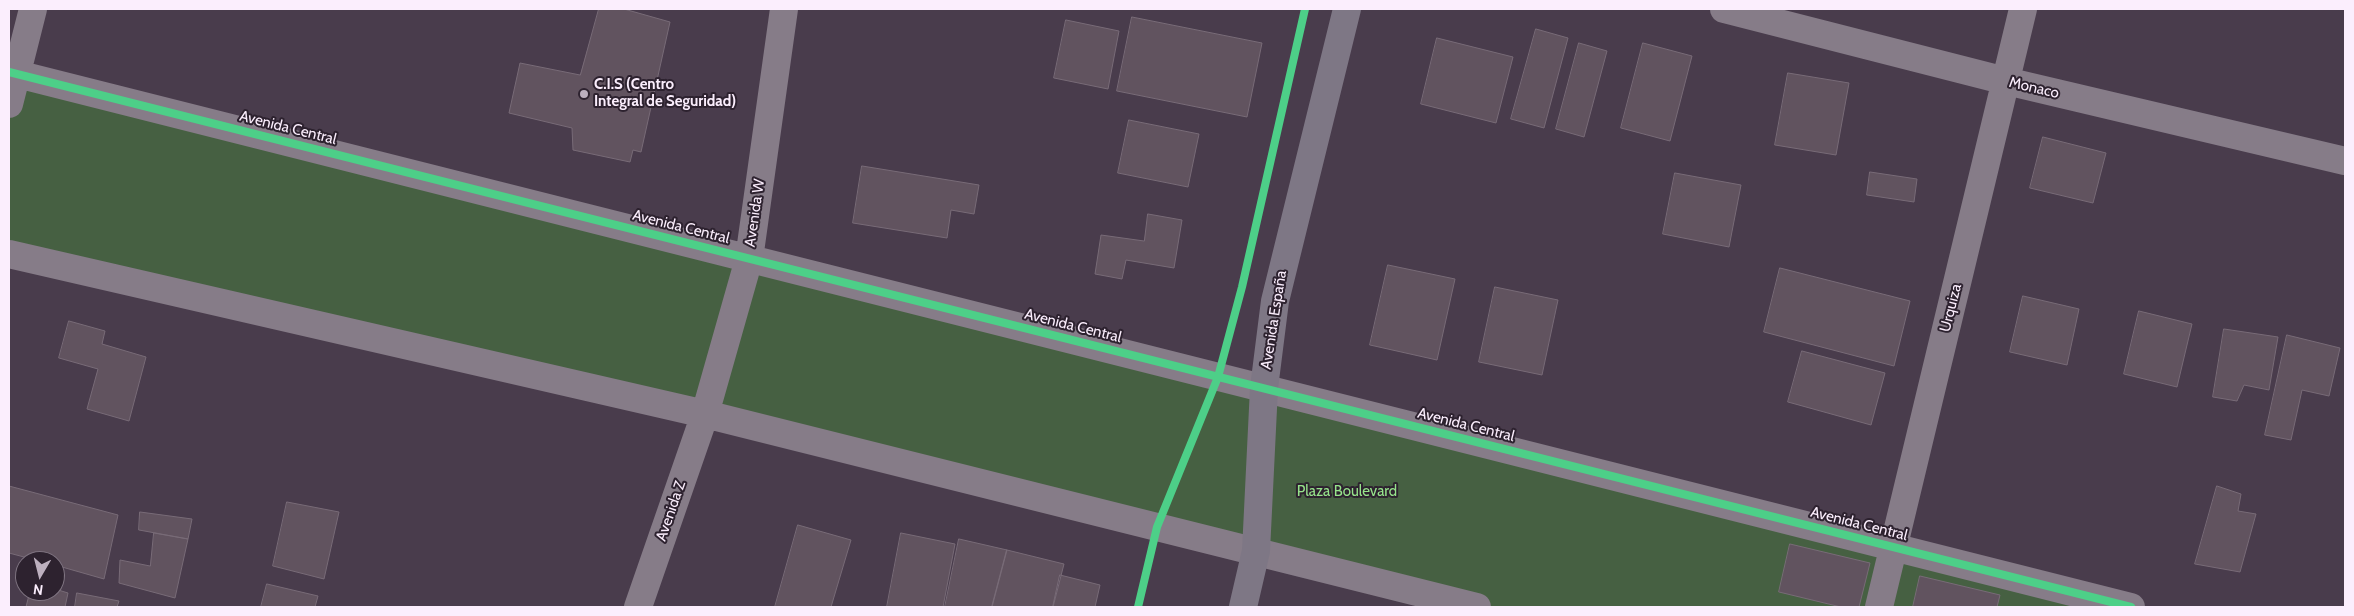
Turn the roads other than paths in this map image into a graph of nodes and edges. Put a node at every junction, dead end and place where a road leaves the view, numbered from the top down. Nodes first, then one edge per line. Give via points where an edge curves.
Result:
1 (33, 9) edge
2 (784, 9) edge
3 (1347, 9) edge
4 (1724, 9) edge
5 (2023, 9) edge
6 (13, 73) edge
7 (2006, 81) junction
8 (9, 104) edge
9 (2345, 161) edge
10 (9, 254) edge
11 (749, 259) junction
12 (1264, 388) junction
13 (705, 414) junction
14 (1893, 547) junction
15 (1256, 552) junction
16 (638, 607) edge
17 (1243, 607) edge
18 (1477, 607) edge
19 (1879, 607) edge
20 (2132, 607) edge

1 - 6 street
2 - 11 street, Avenida W
3 - 12 main road, Avenida España via 1274,301
4 - 7 street, Monaco
5 - 7 street, Urquiza
6 - 8 street
6 - 11 street, Avenida Central
7 - 9 street, Monaco
7 - 14 street, Urquiza
10 - 13 street
11 - 12 street, Avenida Central
11 - 13 street, Avenida W
12 - 14 street, Avenida Central
12 - 15 main road, Avenida España
13 - 15 street
13 - 16 street, Avenida Z
14 - 19 street, Urquiza
14 - 20 street, Avenida Central
15 - 17 main road, Avenida España
15 - 18 street

